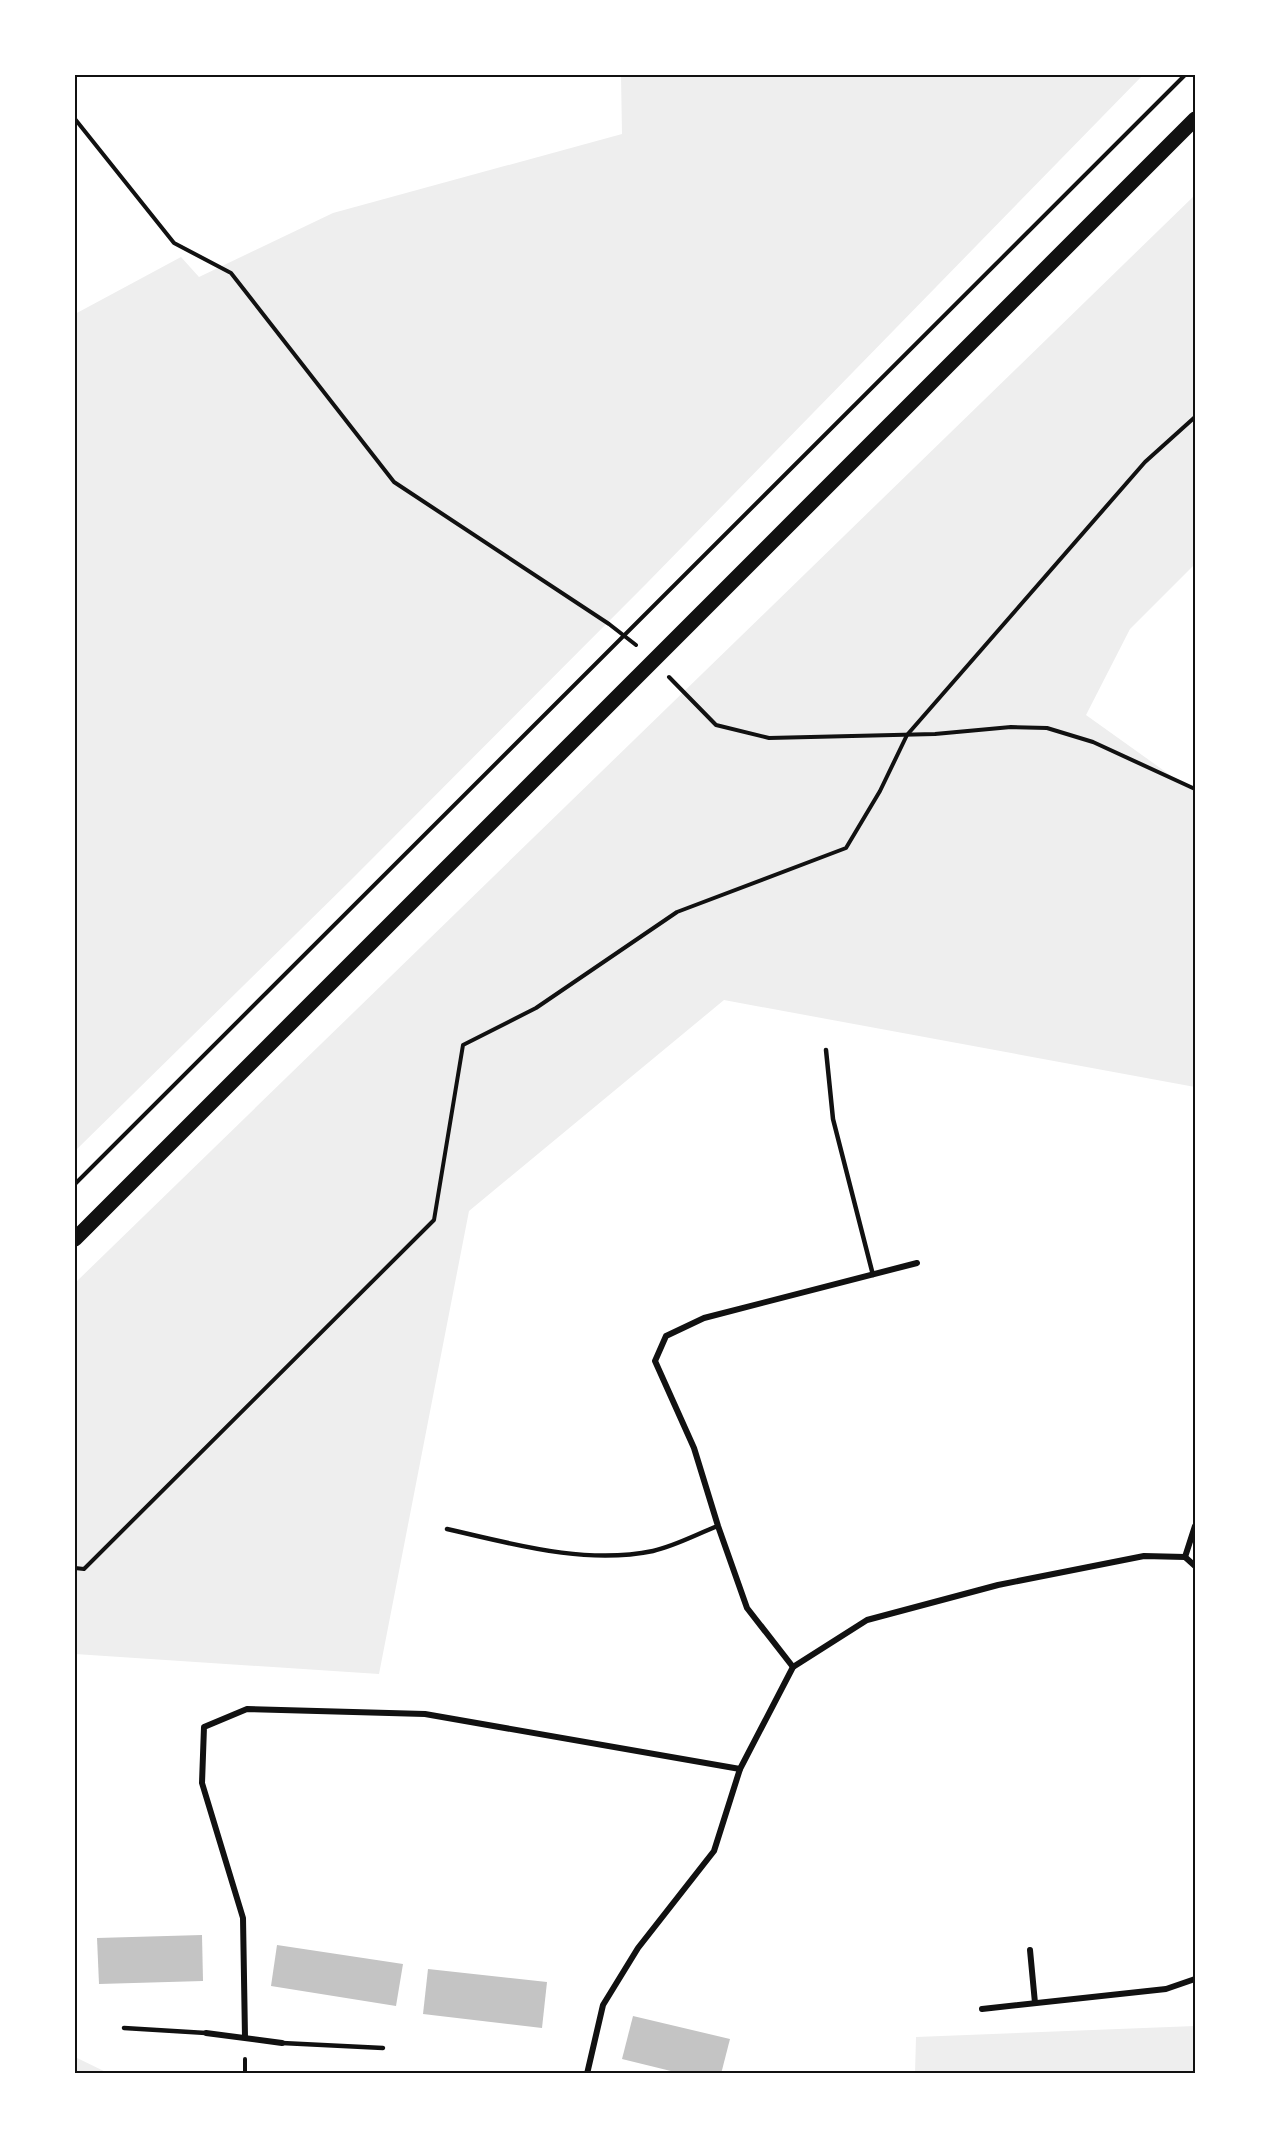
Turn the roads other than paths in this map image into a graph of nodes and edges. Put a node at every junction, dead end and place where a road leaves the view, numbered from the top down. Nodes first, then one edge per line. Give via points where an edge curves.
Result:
1 (1195, 119) edge
2 (826, 1050) dead end
3 (75, 1239) edge
4 (917, 1263) dead end
5 (873, 1275) junction
6 (718, 1526) junction
7 (1195, 1527) edge
8 (447, 1529) dead end
9 (1185, 1557) junction
10 (1195, 1566) edge
11 (793, 1666) junction
12 (740, 1769) junction
13 (1030, 1950) dead end
14 (1195, 1979) edge
15 (1035, 2003) junction
16 (982, 2009) dead end
17 (124, 2028) dead end
18 (206, 2033) joint
19 (245, 2037) junction
20 (282, 2043) joint
21 (382, 2048) dead end
22 (587, 2074) edge

1 - 3 main road
2 - 5 lane via 833,1119
4 - 5 street
5 - 6 street via 704,1318 666,1336 655,1361 694,1448
6 - 8 lane via 654,1551 605,1556 532,1549
6 - 11 street via 747,1608
7 - 9 street
9 - 10 street
9 - 11 street via 1121,1560 998,1585 867,1620
11 - 12 street
12 - 19 street via 425,1714 247,1709 204,1727 202,1783 243,1918
12 - 22 street via 714,1851 638,1948 603,2005
13 - 15 street
14 - 15 street via 1166,1989
15 - 16 street
17 - 18 lane
18 - 19 street
19 - 20 street
20 - 21 lane

